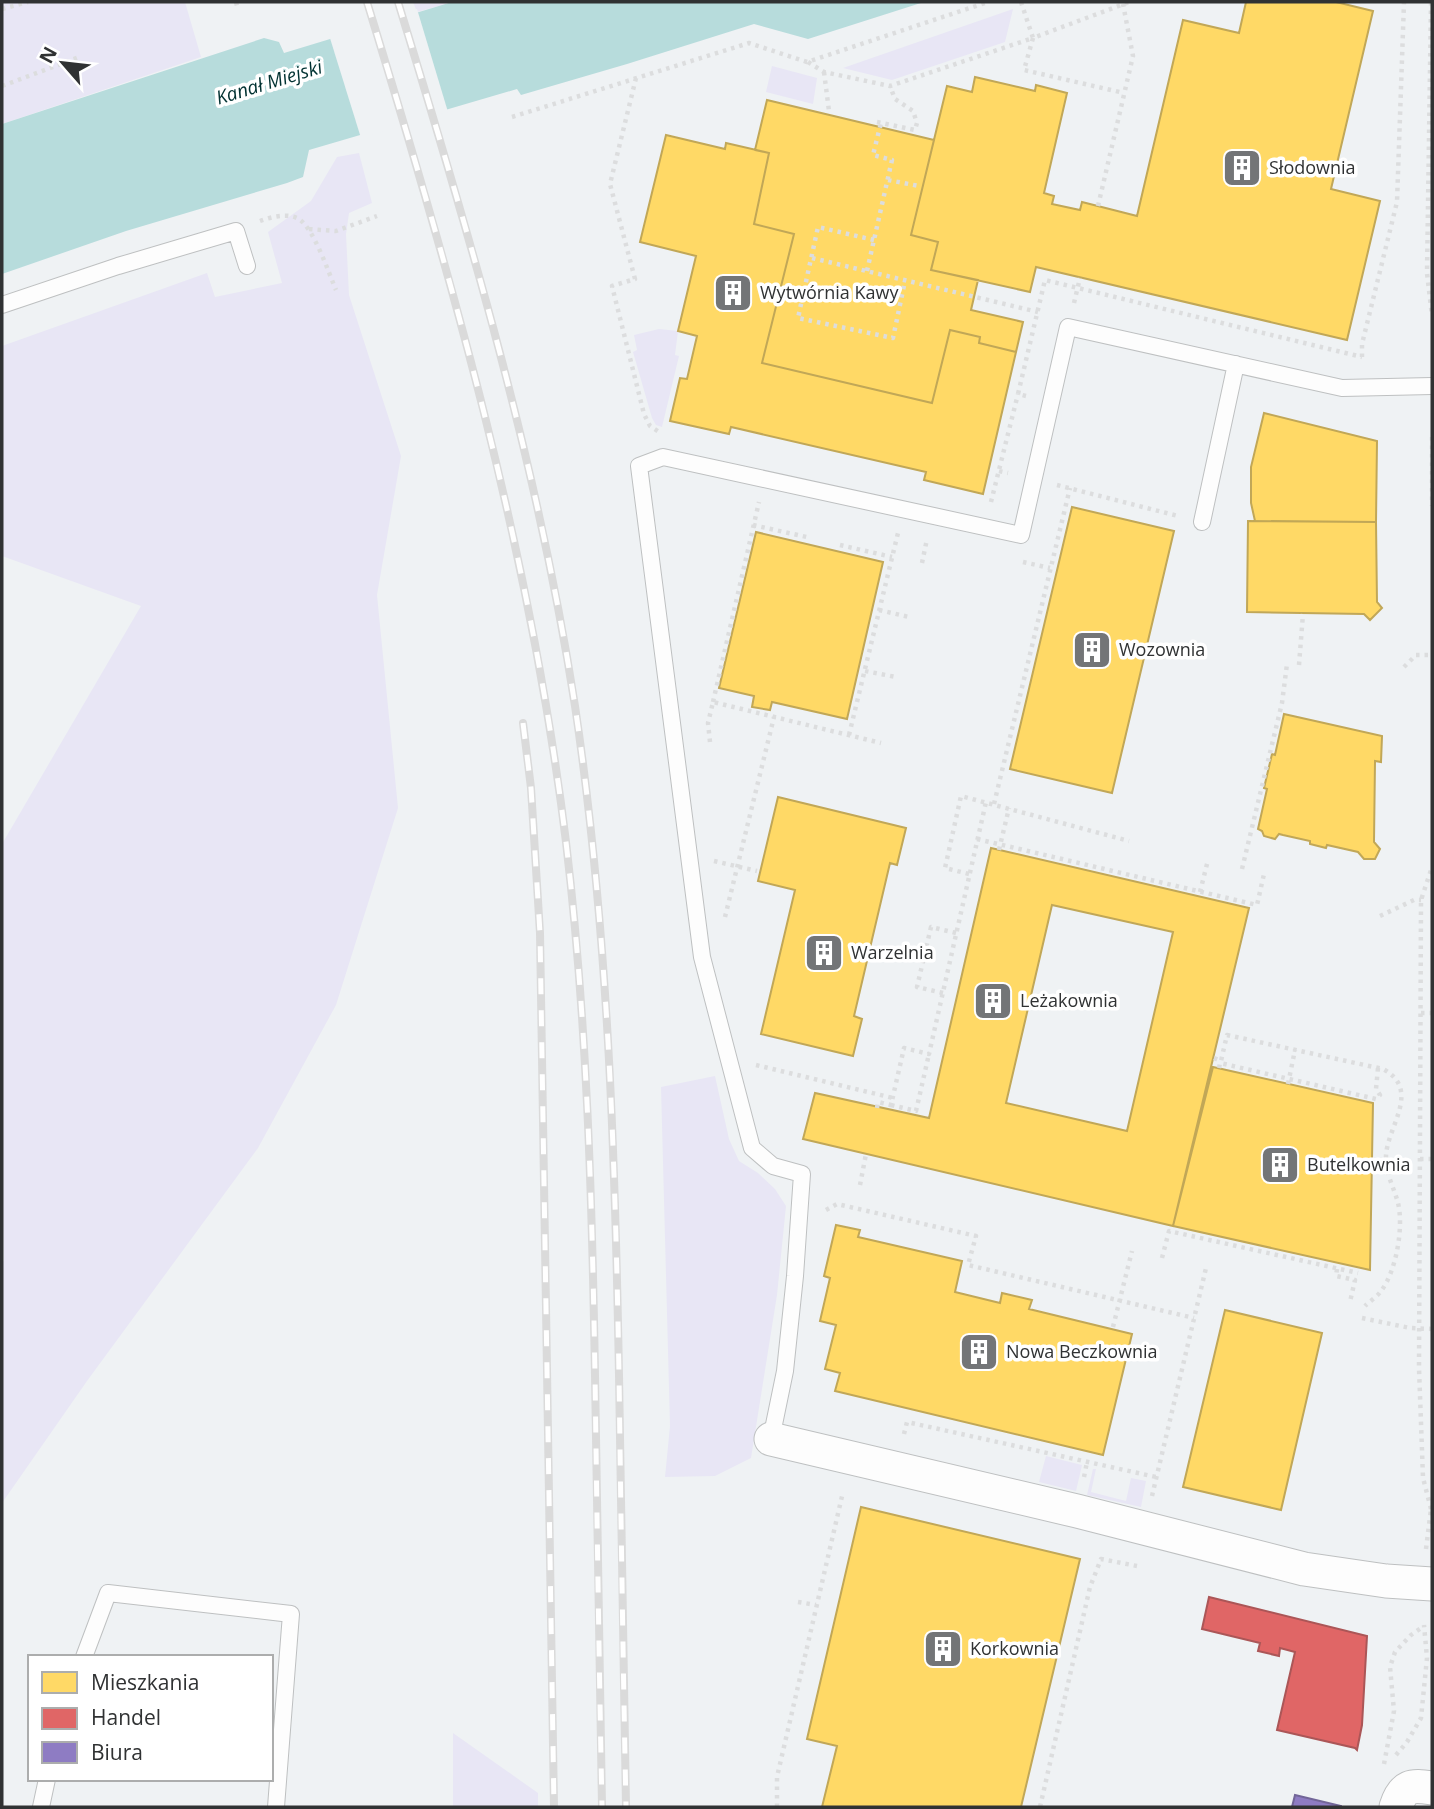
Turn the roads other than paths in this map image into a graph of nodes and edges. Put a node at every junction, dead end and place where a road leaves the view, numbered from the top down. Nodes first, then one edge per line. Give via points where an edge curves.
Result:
1 (247, 266) dead end
2 (2, 304) edge
3 (1236, 364) junction
4 (1432, 386) edge
5 (1202, 522) road end
6 (771, 1439) joint
7 (1432, 1584) edge
8 (85, 1655) edge
9 (47, 1781) edge
10 (1432, 1788) edge
11 (41, 1807) edge
12 (276, 1807) edge
13 (1396, 1807) edge

1 - 2 lane via 236,231
3 - 4 lane via 1342,388
3 - 5 lane
3 - 6 lane via 1068,327 1021,535 663,457 639,466 702,957 752,1148 773,1166 802,1174 785,1371
6 - 7 street via 1304,1569
8 - 12 lane via 108,1593 291,1614
9 - 11 lane
10 - 13 street via 1405,1790

